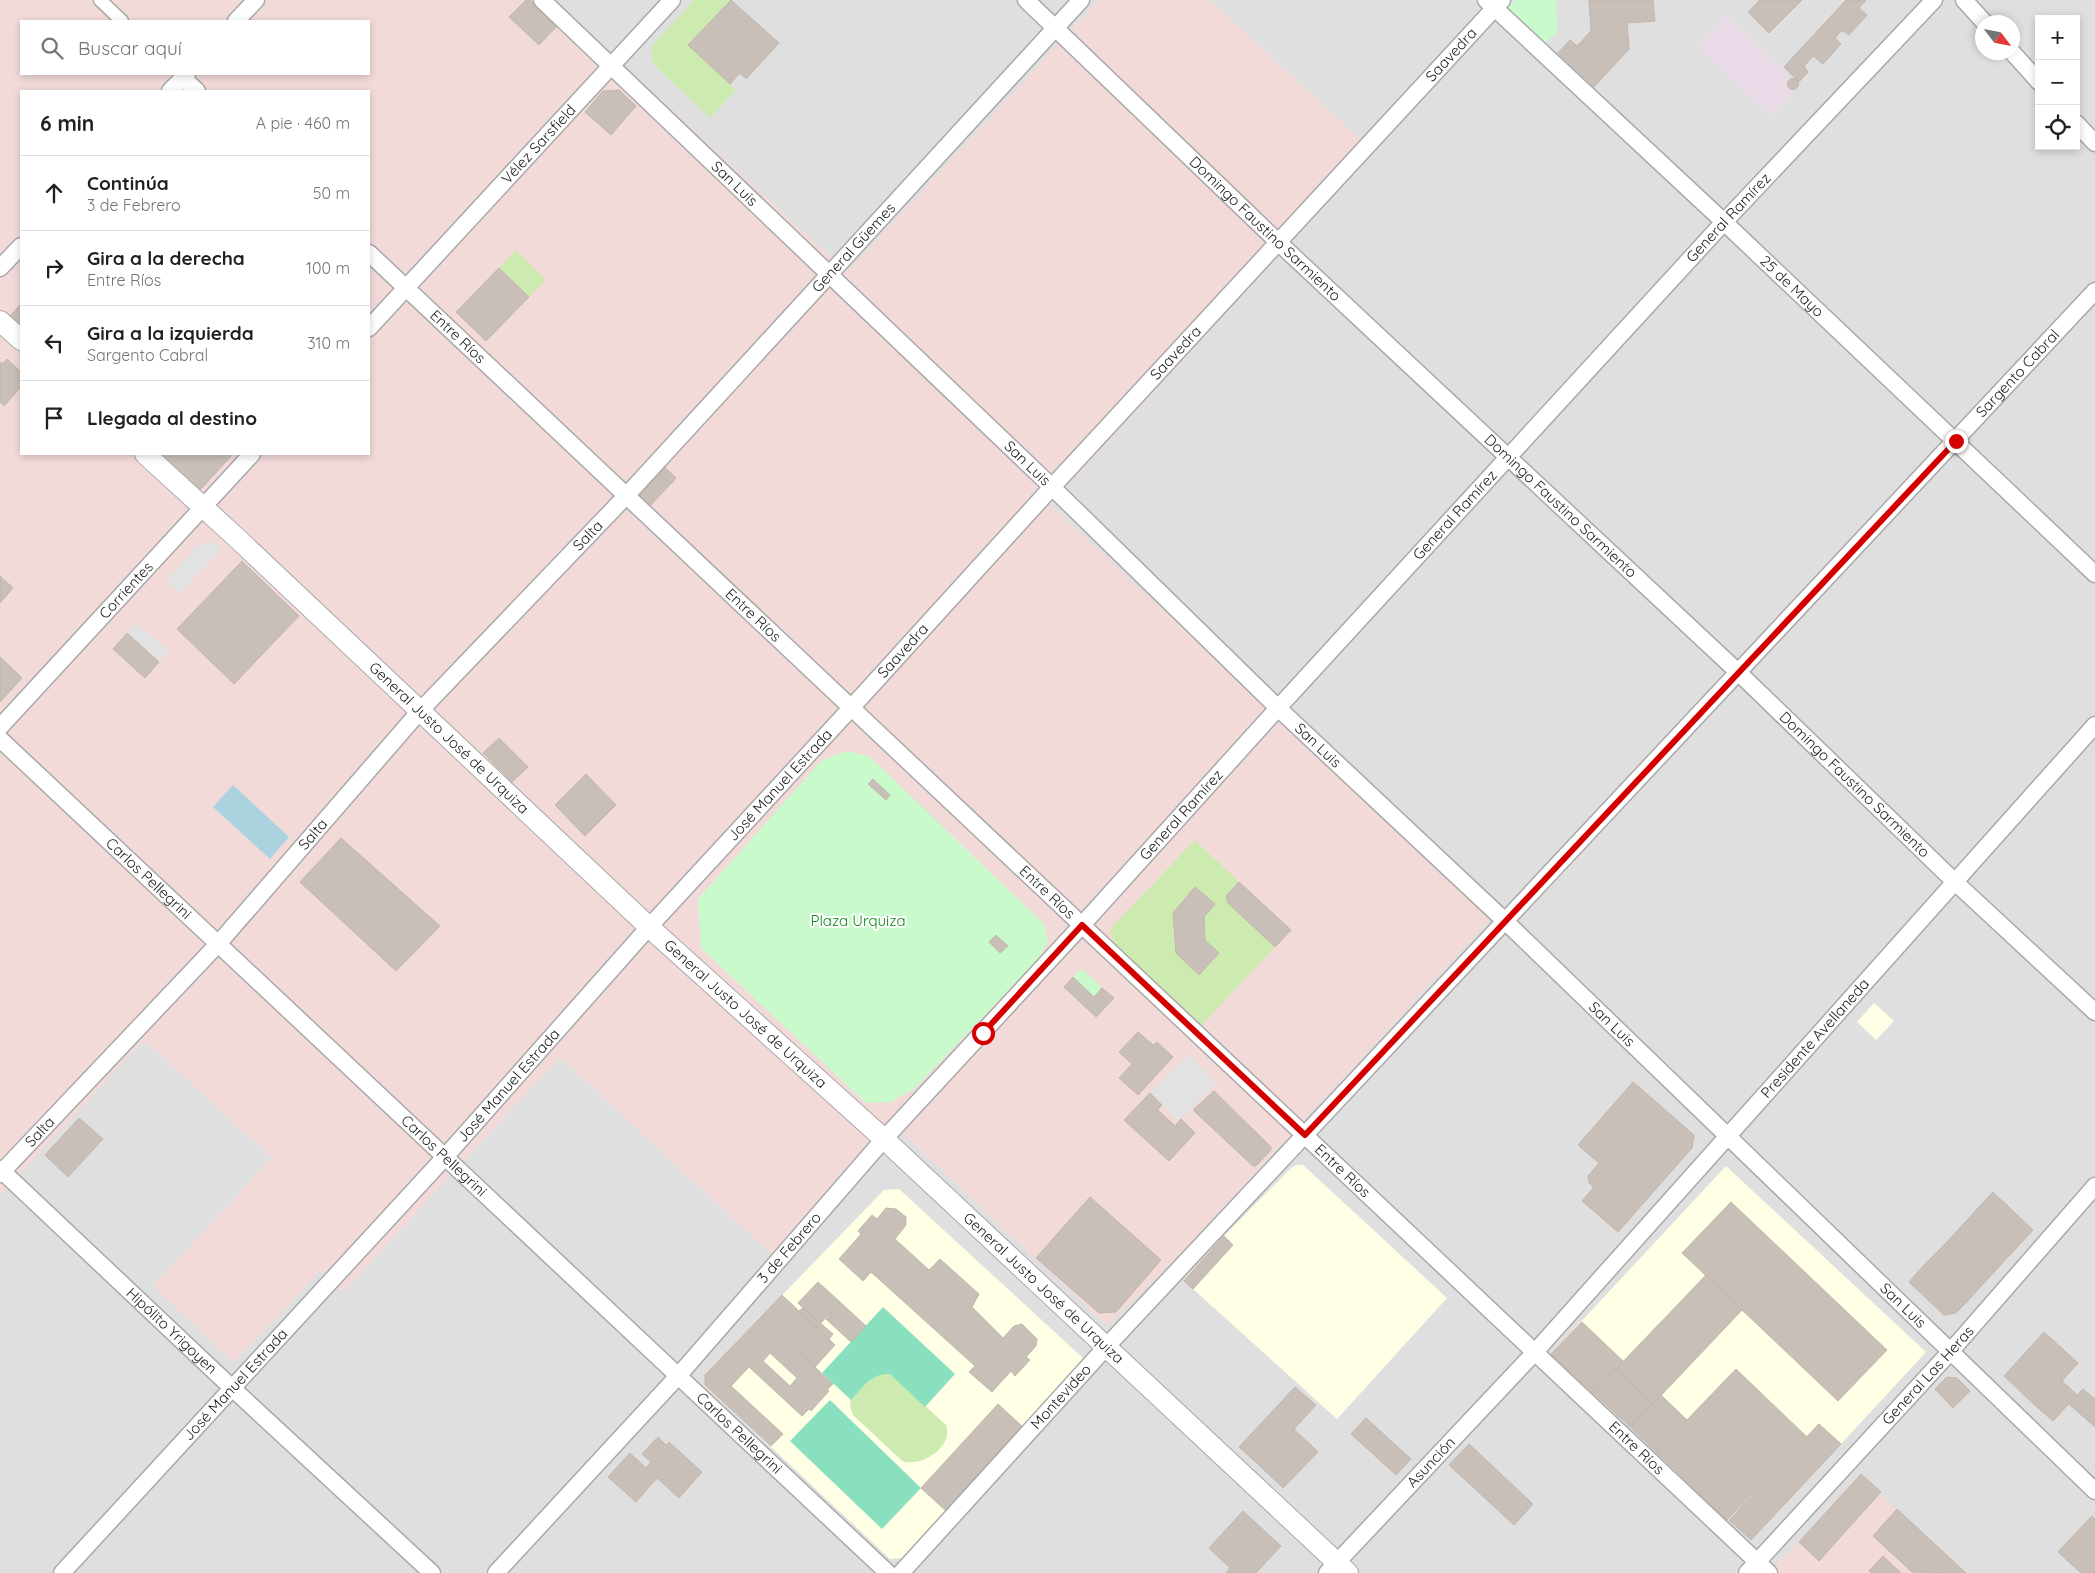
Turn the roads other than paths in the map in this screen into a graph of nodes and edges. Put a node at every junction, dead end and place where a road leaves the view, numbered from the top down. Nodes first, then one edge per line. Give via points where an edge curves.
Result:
1 (100, 0) edge
2 (256, 0) edge
3 (542, 0) edge
4 (672, 0) edge
5 (1026, 0) edge
6 (1081, 0) edge
7 (1934, 0) edge
8 (1964, 0) edge
9 (1494, 3) edge
10 (1978, 15) edge
11 (121, 20) edge
12 (237, 20) edge
13 (1056, 28) junction
14 (2019, 60) edge
15 (612, 66) junction
16 (183, 75) edge
17 (2035, 78) edge
18 (171, 90) edge
19 (196, 90) edge
20 (2080, 126) edge
21 (2095, 143) edge
22 (1724, 222) junction
23 (1279, 243) junction
24 (20, 247) edge
25 (370, 254) edge
26 (0, 268) edge
27 (830, 275) junction
28 (406, 288) junction
29 (2095, 290) edge
30 (0, 321) edge
31 (370, 327) edge
32 (20, 339) edge
33 (1956, 441) junction
34 (146, 455) edge
35 (251, 455) edge
36 (1508, 458) junction
37 (1052, 487) junction
38 (626, 496) junction
39 (202, 506) junction
40 (2095, 574) edge
41 (1738, 673) junction
42 (852, 707) junction
43 (1278, 708) junction
44 (419, 712) junction
45 (2095, 725) edge
46 (0, 727) edge
47 (0, 739) edge
48 (1955, 882) junction
49 (1506, 921) junction
50 (1082, 925) junction
51 (649, 927) junction
52 (218, 944) junction
53 (2095, 1012) edge
54 (1305, 1135) junction
55 (1729, 1136) junction
56 (884, 1139) junction
57 (445, 1157) junction
58 (1, 1171) edge
59 (2095, 1186) edge
60 (1107, 1346) junction
61 (1535, 1352) junction
62 (1950, 1352) junction
63 (679, 1375) junction
64 (231, 1387) junction
65 (2095, 1492) edge
66 (1758, 1569) edge
67 (1337, 1570) edge
68 (62, 1573) edge
69 (432, 1573) edge
70 (496, 1573) edge
71 (888, 1573) edge
72 (901, 1573) edge

1 - 11 street
2 - 12 street
3 - 15 street, San Luis
4 - 15 street, Vélez Sarsfield
5 - 13 street, Domingo Faustino Sarmiento
6 - 13 street, General Güemes
7 - 22 street, General Ramírez
8 - 10 street
9 - 22 street, 25 de Mayo
9 - 23 street, Saavedra
13 - 23 street, Domingo Faustino Sarmiento
13 - 27 street, General Güemes
14 - 17 street
15 - 27 street, San Luis
15 - 28 street, Vélez Sarsfield
16 - 18 street
16 - 19 street
20 - 21 street
22 - 33 street, 25 de Mayo
22 - 36 street, General Ramírez
23 - 36 street, Domingo Faustino Sarmiento
23 - 37 street, Saavedra
24 - 26 street
25 - 28 street, Entre Ríos
27 - 37 street, San Luis
27 - 38 street, General Güemes
28 - 31 street
28 - 38 street, Entre Ríos
29 - 33 street, Sargento Cabral
30 - 32 street
33 - 40 street, 25 de Mayo
33 - 41 street, Sargento Cabral
34 - 39 street, General Justo José de Urquiza
35 - 39 street, Corrientes
36 - 41 street, Domingo Faustino Sarmiento
36 - 43 street, General Ramírez
37 - 42 street, Saavedra
37 - 43 street, San Luis
38 - 42 street, Entre Ríos
38 - 44 street, Salta
39 - 44 street, General Justo José de Urquiza
39 - 46 street, Corrientes
41 - 48 street, Domingo Faustino Sarmiento
41 - 49 street, Sargento Cabral
42 - 50 street, Entre Ríos
42 - 51 street, José Manuel Estrada
43 - 49 street, San Luis
43 - 50 street, General Ramírez
44 - 51 street, General Justo José de Urquiza
44 - 52 street, Salta
45 - 48 street, Presidente Avellaneda
47 - 52 street, Carlos Pellegrini
48 - 53 street, Domingo Faustino Sarmiento
48 - 55 street, Presidente Avellaneda
49 - 54 street, Sargento Cabral
49 - 55 street, San Luis
50 - 54 street, Entre Ríos
50 - 56 street, 3 de Febrero
51 - 56 street, General Justo José de Urquiza
51 - 57 street, José Manuel Estrada
52 - 57 street, Carlos Pellegrini
52 - 58 street, Salta
54 - 60 street, Montevideo
54 - 61 street, Entre Ríos
55 - 61 street, Presidente Avellaneda
55 - 62 street, San Luis
56 - 60 street, General Justo José de Urquiza
56 - 63 street, 3 de Febrero
57 - 63 street, Carlos Pellegrini
57 - 64 street, José Manuel Estrada
58 - 64 street, Hipólito Yrigoyen
59 - 62 street, General Las Heras
60 - 67 street, General Justo José de Urquiza
60 - 72 street, Montevideo
61 - 66 street, Entre Ríos
61 - 67 street, Asunción
62 - 65 street, San Luis
62 - 66 street, General Las Heras
63 - 70 street, 3 de Febrero
63 - 71 street, Carlos Pellegrini
64 - 68 street, José Manuel Estrada
64 - 69 street, Hipólito Yrigoyen

